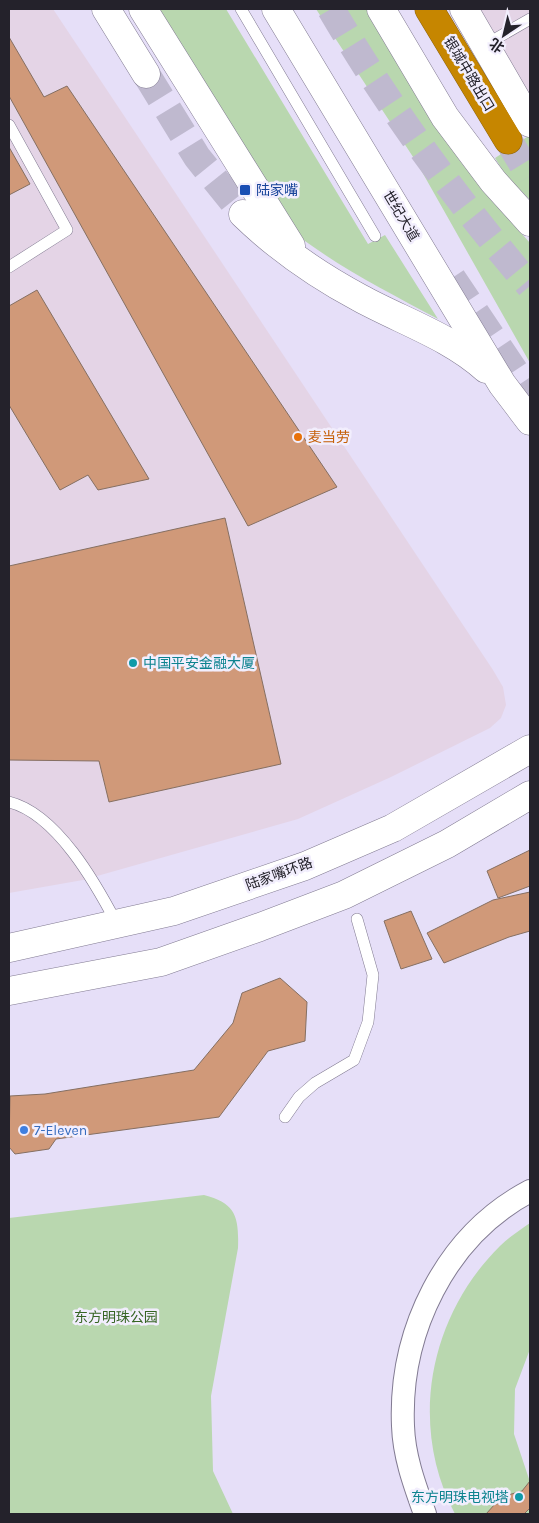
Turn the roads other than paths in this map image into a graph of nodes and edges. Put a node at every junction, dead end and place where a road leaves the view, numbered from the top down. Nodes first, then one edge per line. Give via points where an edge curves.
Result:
1 (106, 9) edge
2 (143, 9) edge
3 (240, 9) edge
4 (276, 9) edge
5 (381, 9) edge
6 (429, 9) edge
7 (464, 9) edge
8 (530, 19) edge
9 (485, 45) junction
10 (146, 74) tunnel mouth
11 (530, 123) tunnel mouth
12 (9, 125) edge
13 (508, 140) tunnel mouth
14 (243, 214) tunnel mouth
15 (530, 222) edge
16 (375, 236) dead end
17 (302, 264) junction
18 (9, 267) edge
19 (520, 404) edge
20 (530, 749) edge
21 (530, 795) edge
22 (9, 802) edge
23 (356, 919) dead end
24 (118, 924) junction
25 (9, 948) edge
26 (9, 991) edge
27 (285, 1117) dead end
28 (530, 1191) edge
29 (425, 1514) edge

1 - 10 main road
2 - 17 main road
3 - 16 lane
4 - 19 main road, 世纪大道
5 - 15 main road via 444,117 493,181
6 - 13 highway, 银城中路出口
7 - 9 main road
8 - 9 lane
9 - 11 main road
12 - 18 lane via 67,230
14 - 17 main road
17 - 19 main road via 359,298 454,345 485,368
20 - 24 main road, 陆家嘴环路 via 393,828 304,866 174,911
21 - 26 main road via 447,844 344,894 260,927 161,962
22 - 24 lane via 44,823 76,854
23 - 27 lane via 373,975 368,1022 354,1060 299,1097
24 - 25 main road, 陆家嘴环路
28 - 29 street via 482,1225 452,1258 433,1288 414,1332 404,1379 402,1427 410,1474

